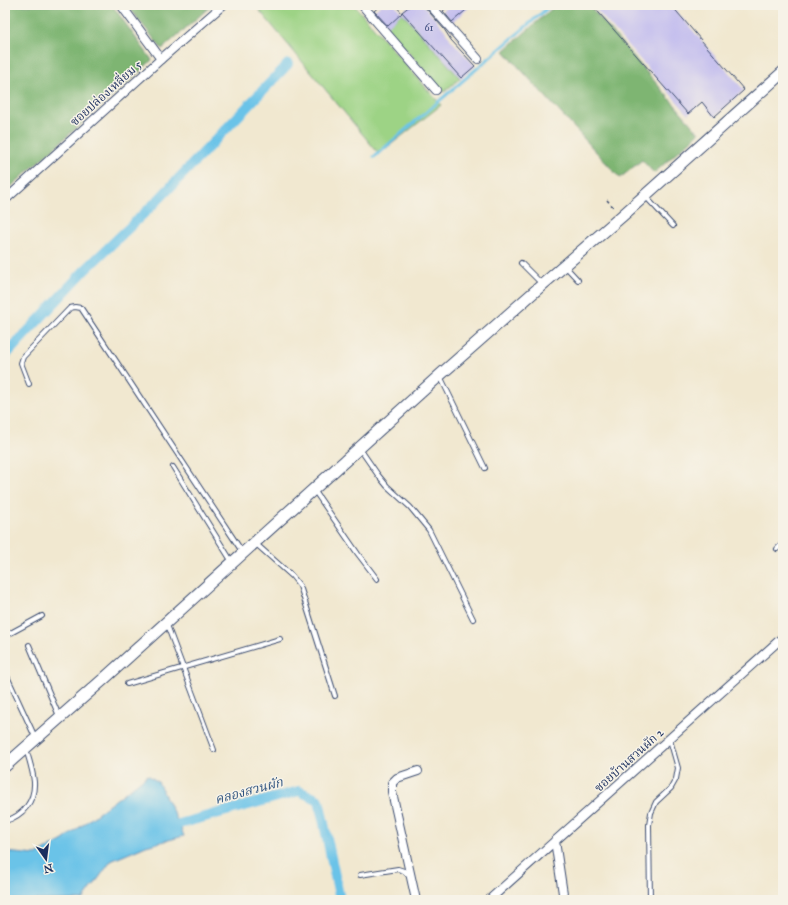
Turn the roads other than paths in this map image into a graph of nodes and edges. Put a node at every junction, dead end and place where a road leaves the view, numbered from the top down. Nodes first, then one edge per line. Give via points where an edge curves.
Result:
1 (121, 5) edge
2 (223, 5) edge
3 (362, 5) edge
4 (430, 5) edge
5 (160, 59) junction
6 (478, 59) dead end
7 (783, 72) edge
8 (436, 90) dead end
9 (644, 196) junction
10 (5, 200) edge
11 (674, 226) dead end
12 (521, 263) dead end
13 (565, 265) junction
14 (578, 280) dead end
15 (542, 285) junction
16 (440, 375) junction
17 (29, 384) dead end
18 (359, 448) junction
19 (173, 467) dead end
20 (485, 468) dead end
21 (314, 490) junction
22 (254, 543) junction
23 (783, 543) edge
24 (777, 549) dead end
25 (243, 553) junction
26 (232, 562) junction
27 (377, 579) dead end
28 (42, 616) dead end
29 (473, 619) dead end
30 (166, 622) junction
31 (5, 636) edge
32 (783, 637) edge
33 (280, 639) dead end
34 (29, 645) dead end
35 (183, 667) junction
36 (5, 672) edge
37 (127, 684) dead end
38 (335, 696) dead end
39 (60, 717) junction
40 (36, 737) junction
41 (670, 740) junction
42 (26, 746) junction
43 (214, 750) dead end
44 (5, 766) edge
45 (418, 771) dead end
46 (5, 821) edge
47 (555, 841) junction
48 (360, 875) dead end
49 (412, 879) junction
50 (416, 900) edge
51 (490, 900) edge
52 (564, 900) edge
53 (650, 900) edge

1 - 5 street
2 - 5 street, ซอยปล่องเหลี่ยม 5
3 - 8 street
4 - 6 street
5 - 10 street, ซอยปล่องเหลี่ยม 5
7 - 9 street
9 - 11 lane
9 - 13 street
12 - 15 lane
13 - 14 lane
13 - 15 street
15 - 16 street
16 - 18 street
16 - 20 lane
17 - 25 lane via 21,363 23,357 70,308 81,308
18 - 21 street
18 - 29 lane via 387,486 410,507 429,530
19 - 26 lane
21 - 22 street
21 - 27 lane
22 - 25 street
22 - 38 lane via 300,586
23 - 24 lane
25 - 26 street
26 - 30 street
28 - 31 lane
30 - 35 lane
30 - 39 street
32 - 41 street, ซอยบ้านสวนผัก 2
33 - 35 lane
34 - 39 lane
35 - 37 lane
35 - 43 lane
36 - 40 lane
39 - 40 street
40 - 42 street
41 - 47 street, ซอยบ้านสวนผัก 2
41 - 53 lane via 678,768 676,779 656,802 651,813
42 - 44 street
42 - 46 lane via 34,782 32,801 20,814
45 - 49 street via 396,778 392,783
47 - 51 street, ซอยบ้านสวนผัก 2
47 - 52 street
48 - 49 lane via 398,869
49 - 50 street

